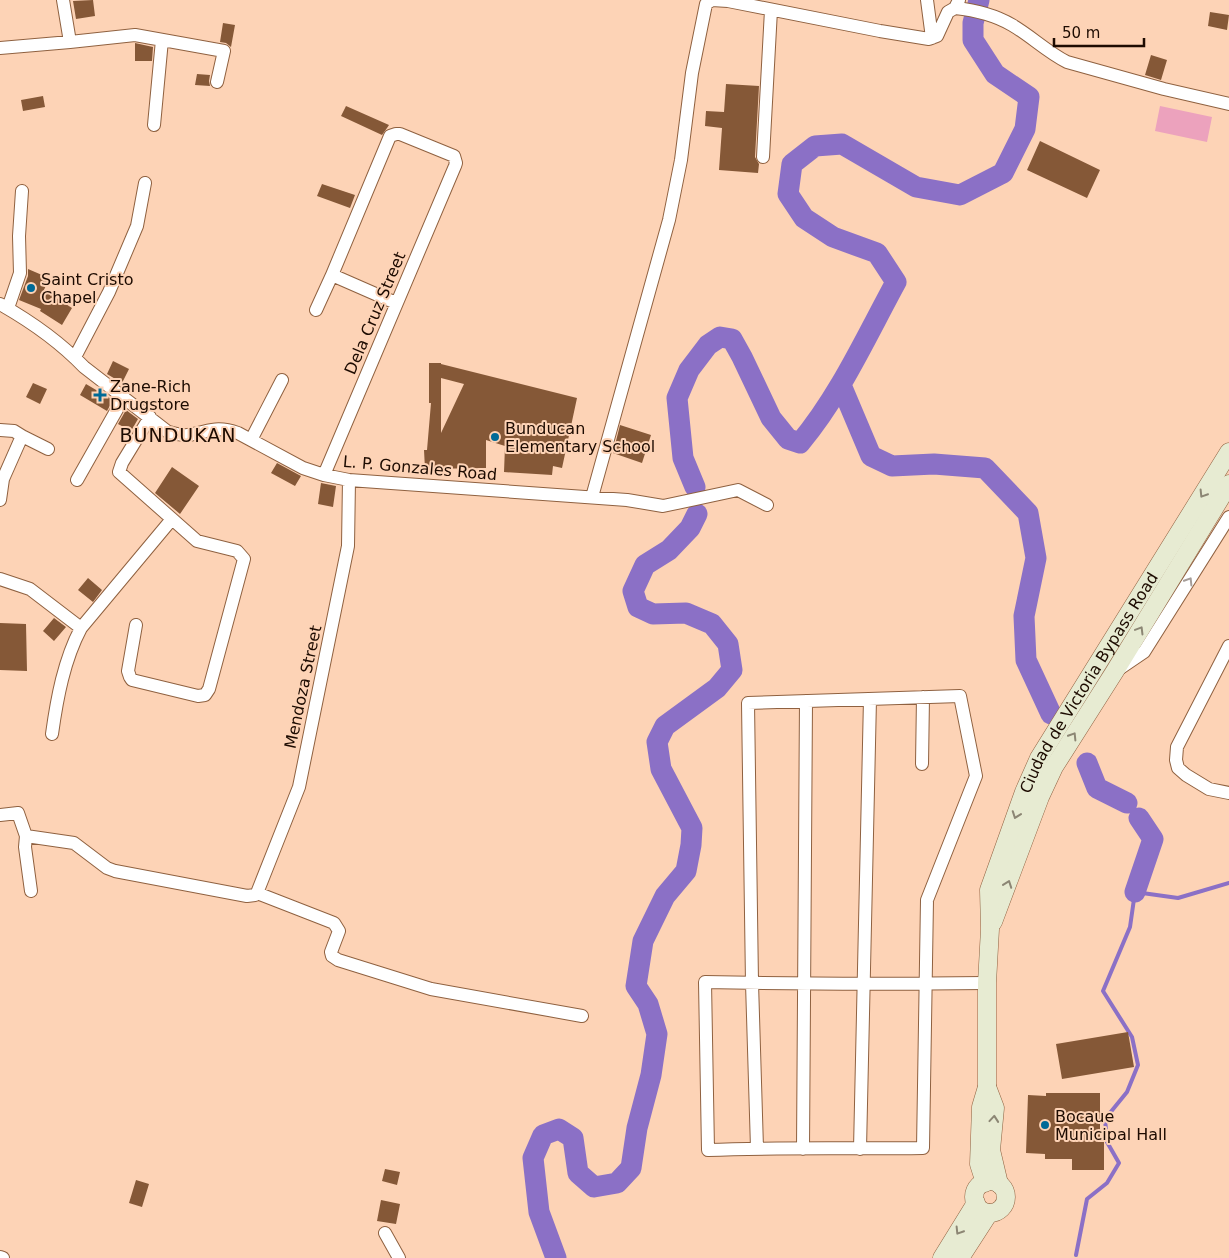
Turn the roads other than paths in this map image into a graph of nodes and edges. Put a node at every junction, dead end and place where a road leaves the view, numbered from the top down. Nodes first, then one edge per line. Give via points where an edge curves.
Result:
1 (63, 0) edge
2 (927, 0) edge
3 (957, 4) edge
4 (771, 10) junction
5 (932, 38) junction
6 (162, 40) junction
7 (70, 42) junction
8 (0, 48) edge
9 (217, 82) dead end
10 (1229, 104) edge
11 (154, 125) dead end
12 (763, 156) dead end
13 (145, 183) dead end
14 (22, 191) dead end
15 (332, 275) junction
16 (396, 302) junction
17 (4, 306) edge
18 (316, 310) dead end
19 (75, 357) junction
20 (282, 380) dead end
21 (124, 397) junction
22 (150, 418) junction
23 (0, 430) edge
24 (22, 436) junction
25 (250, 440) junction
26 (48, 449) dead end
27 (1229, 452) edge
28 (324, 475) junction
29 (77, 480) dead end
30 (349, 480) junction
31 (1229, 484) edge
32 (592, 497) junction
33 (0, 500) edge
34 (766, 505) dead end
35 (1229, 517) edge
36 (172, 519) junction
37 (0, 579) edge
38 (136, 625) dead end
39 (81, 628) junction
40 (1229, 646) edge
41 (1115, 671) junction
42 (923, 697) junction
43 (870, 699) junction
44 (806, 701) junction
45 (1082, 706) junction
46 (52, 734) dead end
47 (922, 764) dead end
48 (1229, 793) edge
49 (0, 815) edge
50 (26, 836) junction
51 (31, 892) dead end
52 (257, 892) junction
53 (752, 983) junction
54 (804, 983) junction
55 (863, 983) junction
56 (925, 983) junction
57 (987, 983) junction
58 (582, 1016) dead end
59 (757, 1148) junction
60 (803, 1149) junction
61 (860, 1149) junction
62 (992, 1183) junction
63 (982, 1208) junction
64 (385, 1233) dead end
65 (399, 1258) edge
66 (942, 1258) edge
67 (960, 1258) edge

1 - 7 street
2 - 5 street
3 - 5 street via 948,12 939,33
3 - 10 street via 1011,24 1067,62
4 - 5 street
4 - 12 street
4 - 32 street via 728,1 712,0 706,4 669,220
6 - 7 street via 135,35
6 - 9 street via 224,51
6 - 11 street
7 - 8 street
13 - 19 street via 137,226 109,292
14 - 17 street via 20,273
15 - 16 street
15 - 16 street, Dela Cruz Street via 390,136 400,134 454,156 456,163
15 - 18 street
16 - 28 street, Dela Cruz Street
17 - 19 street, L. P. Gonzales Road
19 - 21 street, L. P. Gonzales Road
20 - 25 street
21 - 22 street, L. P. Gonzales Road
21 - 29 street
22 - 25 street, L. P. Gonzales Road via 168,432 186,435 216,428 238,433
22 - 36 street via 119,472
23 - 24 street via 14,431
24 - 26 street
24 - 33 street via 3,479
25 - 28 street, L. P. Gonzales Road via 303,468
27 -> 45 main road, Ciudad de Victoria Bypass Road
28 - 30 street, L. P. Gonzales Road
30 - 32 street, L. P. Gonzales Road
30 - 52 street, Mendoza Street via 348,546 299,787
41 -> 31 main road, Ciudad de Victoria Bypass Road
32 - 34 street, L. P. Gonzales Road via 663,506 738,490
41 -> 35 street, Ciudad de Victoria Bypass Road via 1144,652
36 - 38 street via 197,541 238,551 244,559 207,692 198,696 132,680 128,671
36 - 39 street
37 - 39 street via 30,589
39 - 46 street via 71,647
40 - 48 street via 1177,747 1176,760 1178,768 1186,775 1209,789
41 - 45 main road, Ciudad de Victoria Bypass Road
42 - 43 street
42 - 47 street
42 - 56 street via 960,696 976,776 927,900
43 - 44 street
43 - 55 street
44 - 53 street via 748,702
44 - 54 street
45 - 57 main road, Ciudad de Victoria Bypass Road via 1046,763 1040,797 990,929
49 - 50 street via 18,813
50 - 51 street
50 - 52 street via 74,843 115,870 247,896
52 - 58 street via 337,925 339,934 331,952 338,960 431,988
53 - 54 street
53 - 59 street
53 - 59 street via 704,982 708,1150
54 - 55 street
54 - 60 street
55 - 56 street
55 - 61 street
56 - 57 street
56 - 61 street via 922,1148
57 - 62 main road, Ciudad de Victoria Bypass Road via 987,1087 995,1108
59 - 60 street
60 - 61 street
62 - 63 main road via 980,1185 975,1193
62 - 63 main road via 1006,1193 1005,1204 998,1211
63 -> 66 main road
63 - 67 main road
64 - 65 street

